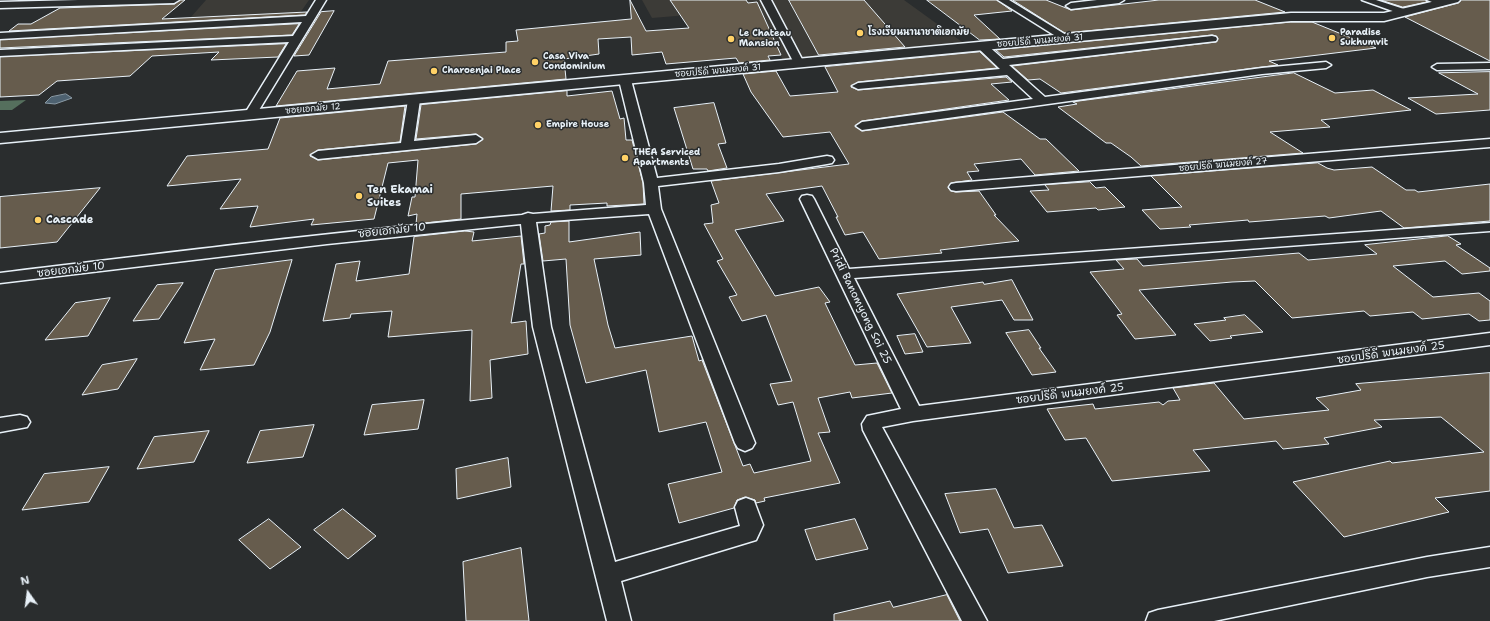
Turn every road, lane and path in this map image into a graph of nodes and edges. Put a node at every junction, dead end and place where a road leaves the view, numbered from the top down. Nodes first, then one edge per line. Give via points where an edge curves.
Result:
1 (174, 0) edge
2 (321, 0) edge
3 (766, 0) edge
4 (1003, 0) edge
5 (1119, 0) edge
6 (1367, 0) edge
7 (1443, 1) edge
8 (0, 5) edge
9 (1071, 6) dead end
10 (1404, 12) junction
11 (308, 20) junction
12 (0, 36) edge
13 (296, 38) junction
14 (1066, 38) junction
15 (1212, 39) dead end
16 (982, 46) junction
17 (0, 54) edge
18 (799, 63) junction
19 (1000, 63) junction
20 (1326, 65) dead end
21 (1490, 66) edge
22 (1437, 67) dead end
23 (1010, 71) junction
24 (625, 80) junction
25 (858, 86) dead end
26 (414, 100) junction
27 (1041, 100) junction
28 (250, 114) junction
29 (862, 126) dead end
30 (0, 138) edge
31 (476, 139) dead end
32 (1490, 143) edge
33 (407, 146) junction
34 (318, 155) dead end
35 (827, 160) dead end
36 (651, 183) junction
37 (956, 187) dead end
38 (807, 199) dead end
39 (654, 208) junction
40 (528, 217) junction
41 (1490, 227) edge
42 (844, 274) junction
43 (0, 278) edge
44 (1490, 339) edge
45 (913, 414) junction
46 (20, 422) dead end
47 (0, 425) edge
48 (745, 443) dead end
49 (746, 508) dead end
50 (1490, 557) edge
51 (607, 575) junction
52 (618, 621) edge
53 (975, 621) edge
54 (1158, 621) edge

1 - 8 street
2 - 11 street
3 - 18 street
4 - 14 street
5 - 9 street
6 - 10 street
7 - 10 street, ซอยปรีดี พนมยงค์ 31
10 - 14 street, ซอยปรีดี พนมยงค์ 31 via 1384,17 1291,17
11 - 12 street
11 - 13 street
13 - 17 street
13 - 28 street
14 - 16 street, ซอยปรีดี พนมยงค์ 31
15 - 19 street
16 - 18 street, ซอยปรีดี พนมยงค์ 31
16 - 19 street
18 - 24 street, ซอยปรีดี พนมยงค์ 31
19 - 23 street
20 - 27 street
21 - 22 street
23 - 25 street
23 - 27 street
24 - 26 street, ซอยเอกมัย 12
24 - 36 street
26 - 28 street, ซอยเอกมัย 12
26 - 33 street
27 - 29 street
28 - 30 street, ซอยเอกมัย 12
31 - 33 street
32 - 37 street, ซอยปรีดี พนมยงค์ 27
33 - 34 street
35 - 36 street
36 - 39 street
38 - 42 street, Pridi Banomyong Soi 25
39 - 40 street, ซอยเอกมัย 10
39 - 48 street
40 - 43 street, ซอยเอกมัย 10
40 - 51 street via 542,327
41 - 42 street
42 - 45 street, Pridi Banomyong Soi 25
44 - 45 street, ซอยปรีดี พนมยงค์ 25
45 - 53 street, ซอยปรีดี พนมยงค์ 25 via 874,421 873,430
46 - 47 street
49 - 51 street via 752,525 748,533
50 - 54 street via 1427,567
51 - 52 street

